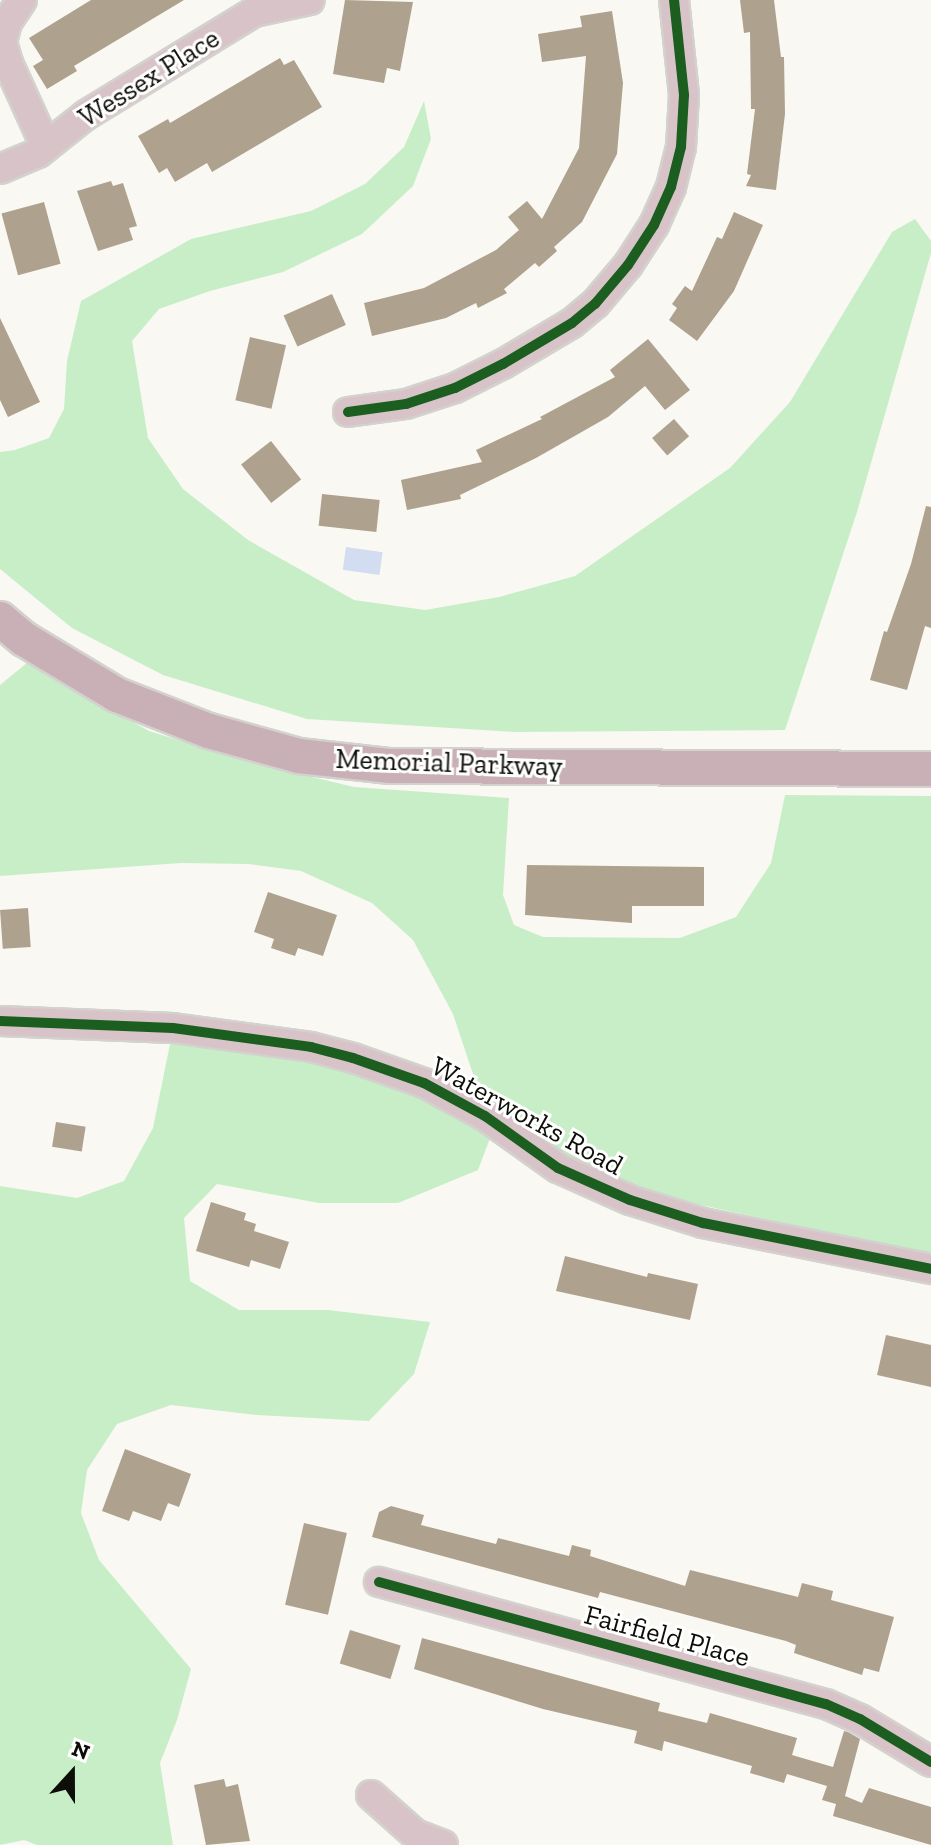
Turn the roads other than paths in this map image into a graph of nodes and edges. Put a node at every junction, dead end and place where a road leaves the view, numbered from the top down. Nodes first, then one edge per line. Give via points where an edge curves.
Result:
1 (22, 0) edge
2 (310, 0) edge
3 (674, 0) edge
4 (258, 6) edge
5 (46, 147) junction
6 (0, 169) edge
7 (348, 412) dead end
8 (0, 619) edge
9 (931, 769) edge
10 (0, 1021) edge
11 (931, 1269) edge
12 (379, 1582) dead end
13 (931, 1762) edge
14 (371, 1795) dead end
15 (443, 1845) edge

1 - 5 street, Wessex Place via 7,22 2,42
2 - 4 street, Wessex Place
3 - 7 street via 684,95 681,147 665,200 628,265 572,323 503,364 406,404
4 - 5 street, Wessex Place via 86,115
5 - 6 street, Wessex Place
8 - 9 main road, Memorial Parkway via 117,695 209,731 299,756 390,766
10 - 11 street, Waterworks Road via 173,1028 353,1058 424,1083 485,1116 558,1168 630,1200 703,1223
12 - 13 street, Fairfield Place via 826,1704
14 - 15 street via 415,1834

